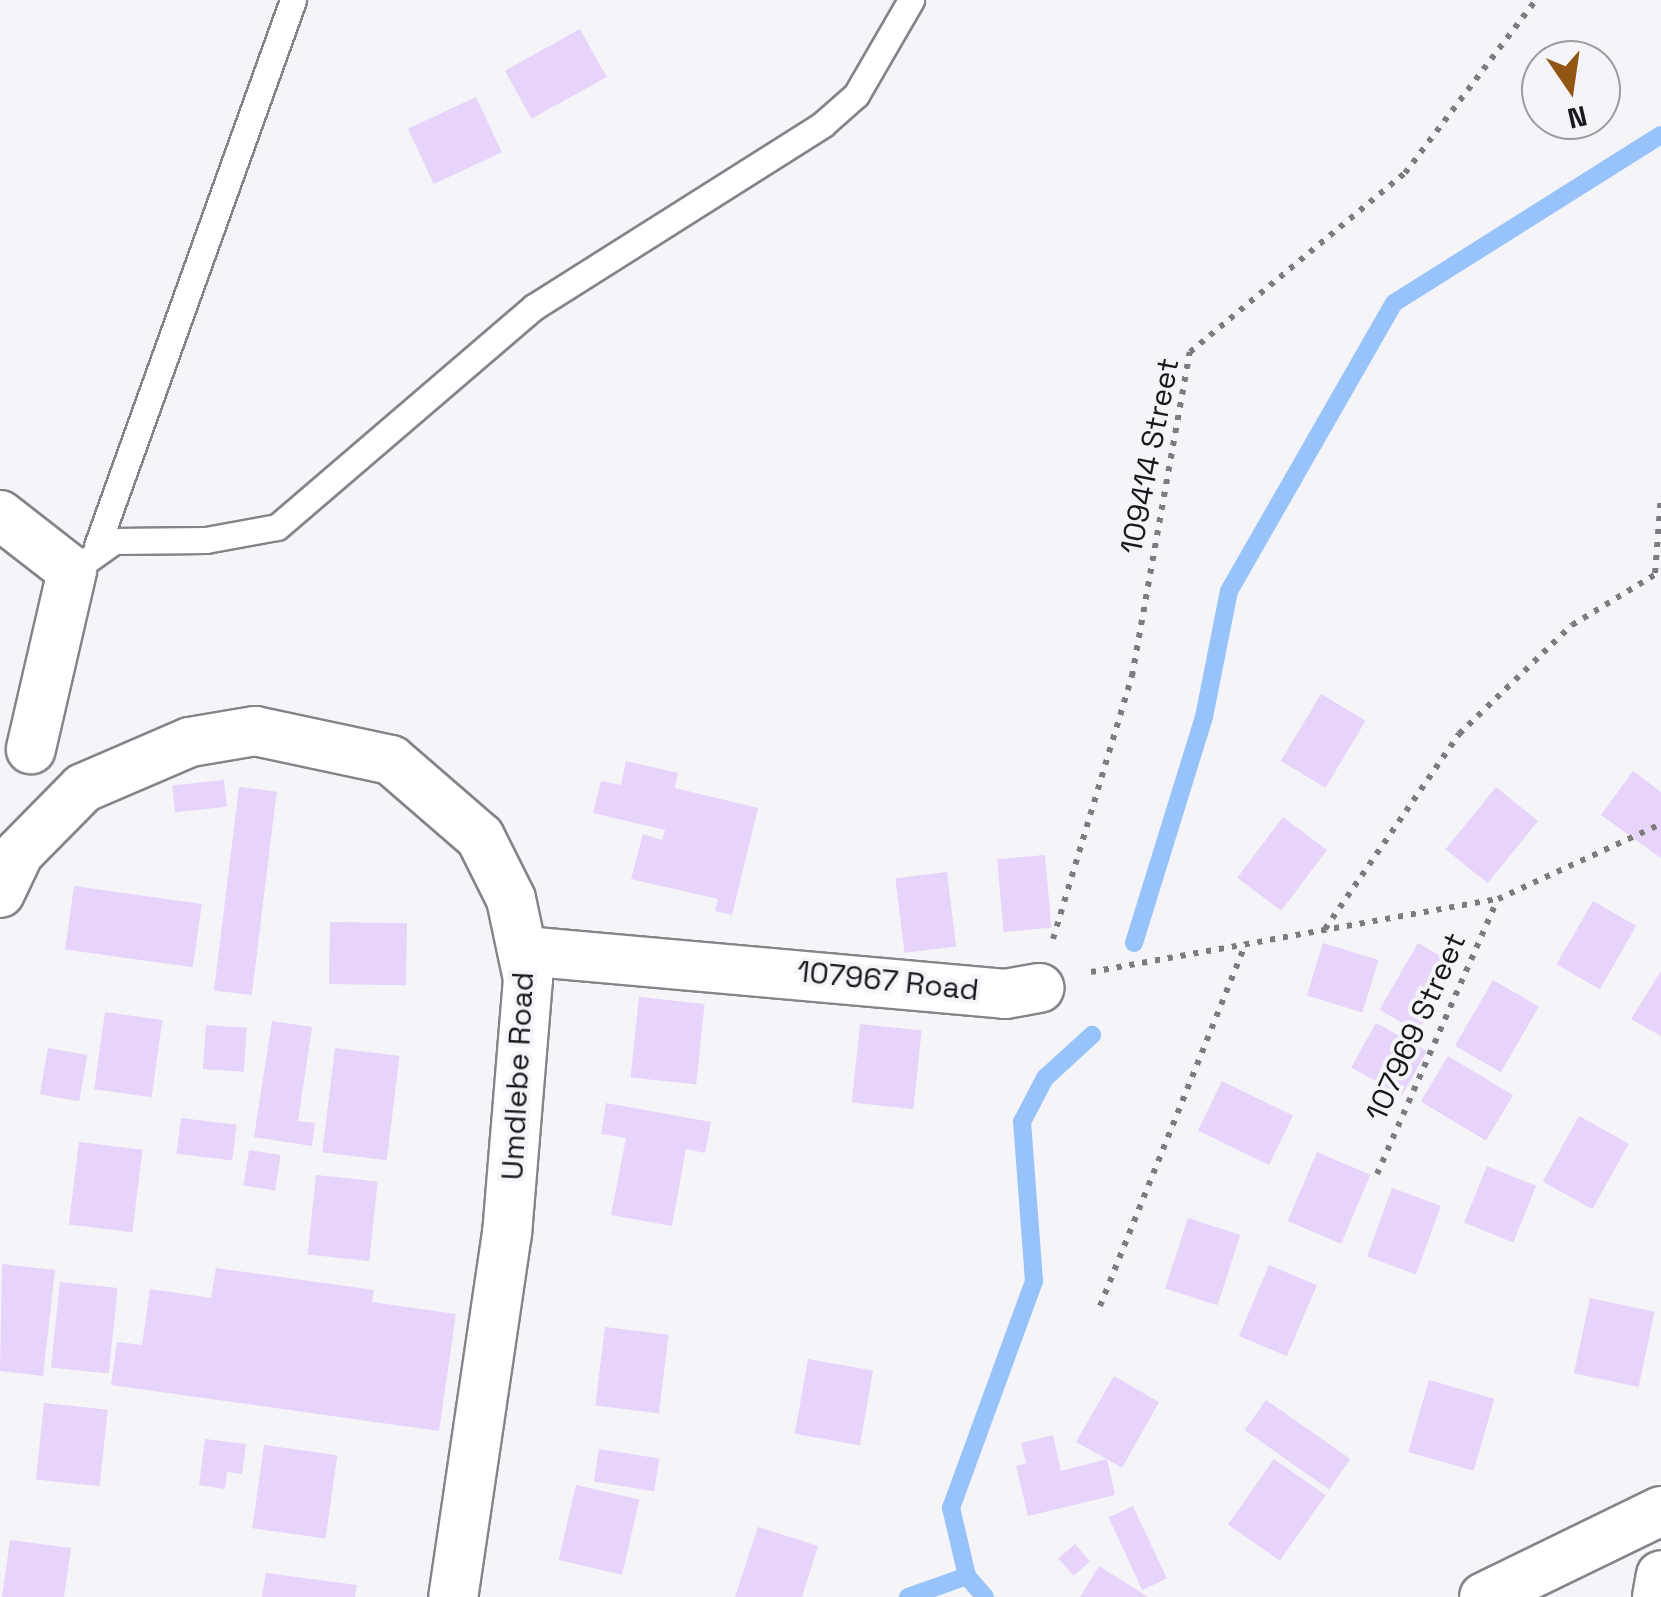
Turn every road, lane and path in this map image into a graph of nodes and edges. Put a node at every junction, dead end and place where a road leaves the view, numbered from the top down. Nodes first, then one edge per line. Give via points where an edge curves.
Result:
1 (293, 0) edge
2 (911, 0) edge
3 (1536, 0) edge
4 (1661, 495) edge
5 (0, 514) edge
6 (84, 559) junction
7 (1658, 572) edge
8 (16, 737) edge
9 (83, 788) junction
10 (1661, 824) edge
11 (0, 893) edge
12 (1498, 899) junction
13 (1325, 930) junction
14 (1247, 942) junction
15 (524, 951) junction
16 (1039, 988) junction
17 (1377, 1174) dead end
18 (1100, 1306) dead end
19 (1661, 1511) edge
20 (1661, 1576) edge
21 (453, 1597) edge
22 (1484, 1597) edge
23 (1657, 1597) edge

1 - 6 lane
2 - 6 lane via 856,95 823,124 534,307 276,527
3 - 16 path, 109414 Street via 1405,173 1190,352 1132,676
4 - 7 path
5 - 6 street
6 - 8 street
7 - 13 path via 1572,625 1459,734
8 - 9 street
9 - 11 street, Umdlebe Road via 19,853
9 - 15 street, Umdlebe Road via 190,742 255,731 391,760 480,838
10 - 12 path, 107969 Street
12 - 13 path, 107969 Street
12 - 17 path, 107969 Street
13 - 14 path
14 - 16 path
14 - 18 path
15 - 16 street, 107967 Road via 1005,994
15 - 21 street, Umdlebe Road via 507,1233
19 - 22 street
20 - 23 street

